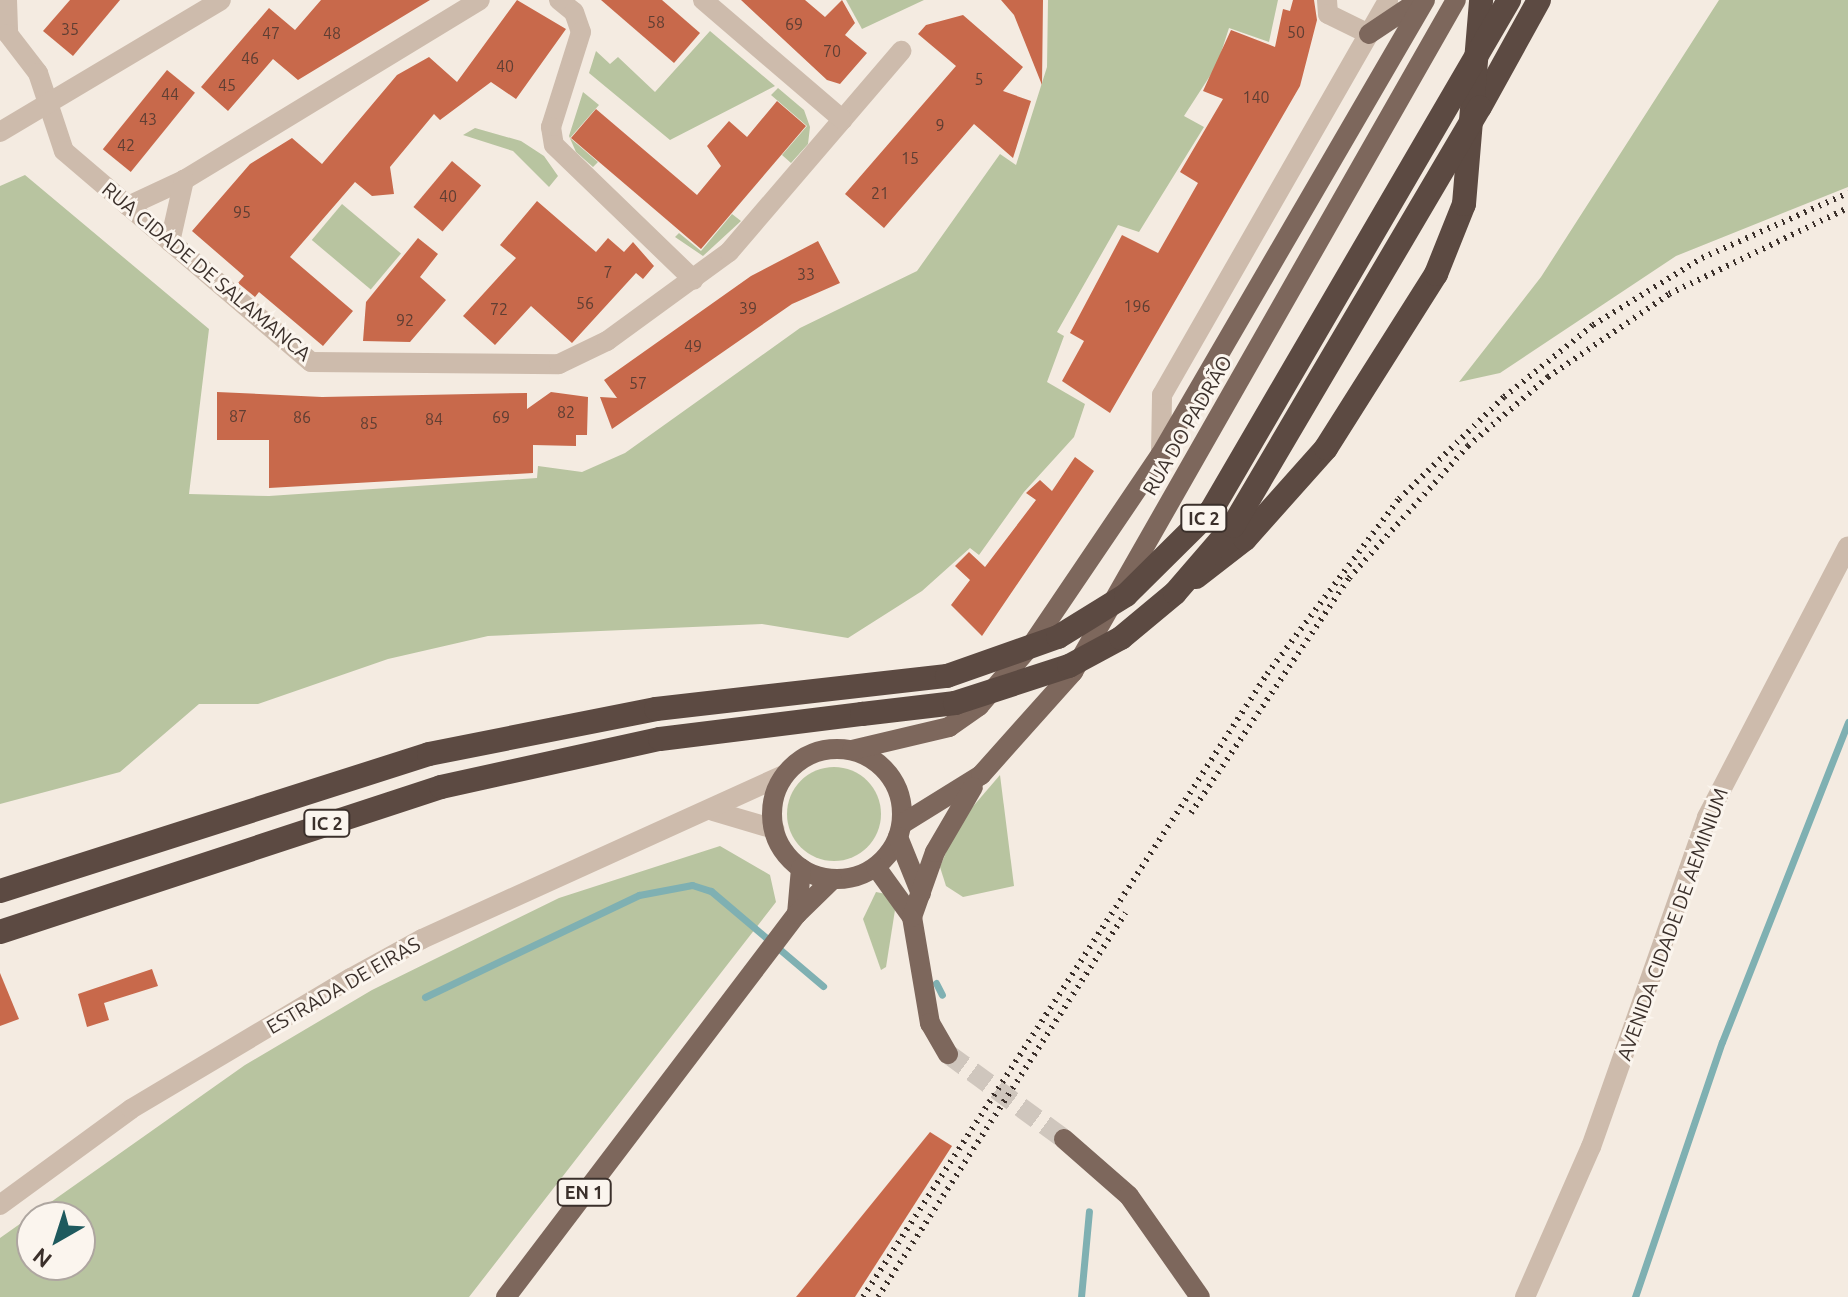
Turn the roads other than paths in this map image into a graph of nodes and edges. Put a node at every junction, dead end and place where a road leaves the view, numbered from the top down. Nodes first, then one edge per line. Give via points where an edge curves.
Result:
1 (7, 0) edge
2 (221, 0) edge
3 (480, 0) edge
4 (559, 0) edge
5 (703, 0) edge
6 (1327, 0) edge
7 (1388, 0) edge
8 (1423, 0) edge
9 (1456, 0) edge
10 (1481, 0) edge
11 (1509, 0) edge
12 (1539, 0) edge
13 (1369, 34) junction
14 (901, 51) dead end
15 (48, 104) junction
16 (843, 120) junction
17 (0, 132) edge
18 (184, 180) junction
19 (128, 206) junction
20 (170, 242) junction
21 (694, 280) junction
22 (1161, 454) junction
23 (1848, 546) edge
24 (1175, 593) junction
25 (852, 750) junction
26 (784, 775) junction
27 (981, 775) junction
28 (713, 811) junction
29 (774, 829) junction
30 (900, 831) junction
31 (876, 867) junction
32 (801, 868) junction
33 (832, 880) junction
34 (0, 891) edge
35 (921, 894) junction
36 (912, 917) junction
37 (792, 921) junction
38 (0, 932) edge
39 (948, 1054) tunnel mouth
40 (1064, 1139) tunnel mouth
41 (0, 1205) edge
42 (1536, 1268) junction
43 (506, 1297) edge
44 (1200, 1297) edge
45 (1512, 1297) edge
46 (1525, 1297) edge

1 - 15 street, RUA CIDADE DE SALAMANCA via 8,34 38,73
2 - 15 street
3 - 18 street
4 - 21 street via 574,12 581,32 551,127 554,145
5 - 16 street
6 - 13 street via 1328,14
7 - 13 street, RUA DO PADRÃO
8 - 13 main road
8 - 22 main road, RUA DO PADRÃO
9 - 27 main road, RUA DO PADRÃO via 1073,672
10 - 24 highway, bridge via 1464,204 1436,274 1326,448 1245,539
11 - 34 highway, IC 2, bridge via 1211,511 1126,595 1058,637 947,676 656,709 429,754
12 - 24 highway, IC 2, bridge via 1233,526
13 - 22 street, RUA DO PADRÃO via 1162,395
14 - 16 street, RUA CIDADE DE SALAMANCA
15 - 17 street
15 - 19 street, RUA CIDADE DE SALAMANCA via 64,151
16 - 21 street, RUA CIDADE DE SALAMANCA via 729,252
18 - 19 street
18 - 20 street
19 - 20 street, RUA CIDADE DE SALAMANCA
20 - 21 street, RUA CIDADE DE SALAMANCA via 311,362 559,364 607,341
22 - 25 main road, RUA DO PADRÃO via 1068,595 979,706 949,727
23 - 42 street, AVENIDA CIDADE DE AEMINIUM via 1707,817 1591,1147
24 - 38 highway, IC 2, bridge via 1121,638 1012,688 955,703 660,739 441,787
25 - 26 main road via 814,752
25 - 30 main road via 891,778
26 - 28 street, ESTRADA DE EIRAS
26 - 29 main road via 774,801
27 - 30 main road, RUA DO PADRÃO
27 - 35 main road via 949,822
28 - 29 street
28 - 41 street, ESTRADA DE EIRAS via 464,920 351,978 131,1109
29 - 32 main road
30 - 31 main road
30 - 35 main road
31 - 33 main road
31 - 36 main road
32 - 33 main road
32 - 37 main road
33 - 37 main road, EN 1
35 - 36 main road
36 - 39 main road via 930,1023
37 - 43 main road, EN 1
40 - 44 main road via 1129,1196
42 - 45 street, AVENIDA CIDADE DE AEMINIUM
42 - 46 street, AVENIDA CIDADE DE AEMINIUM

